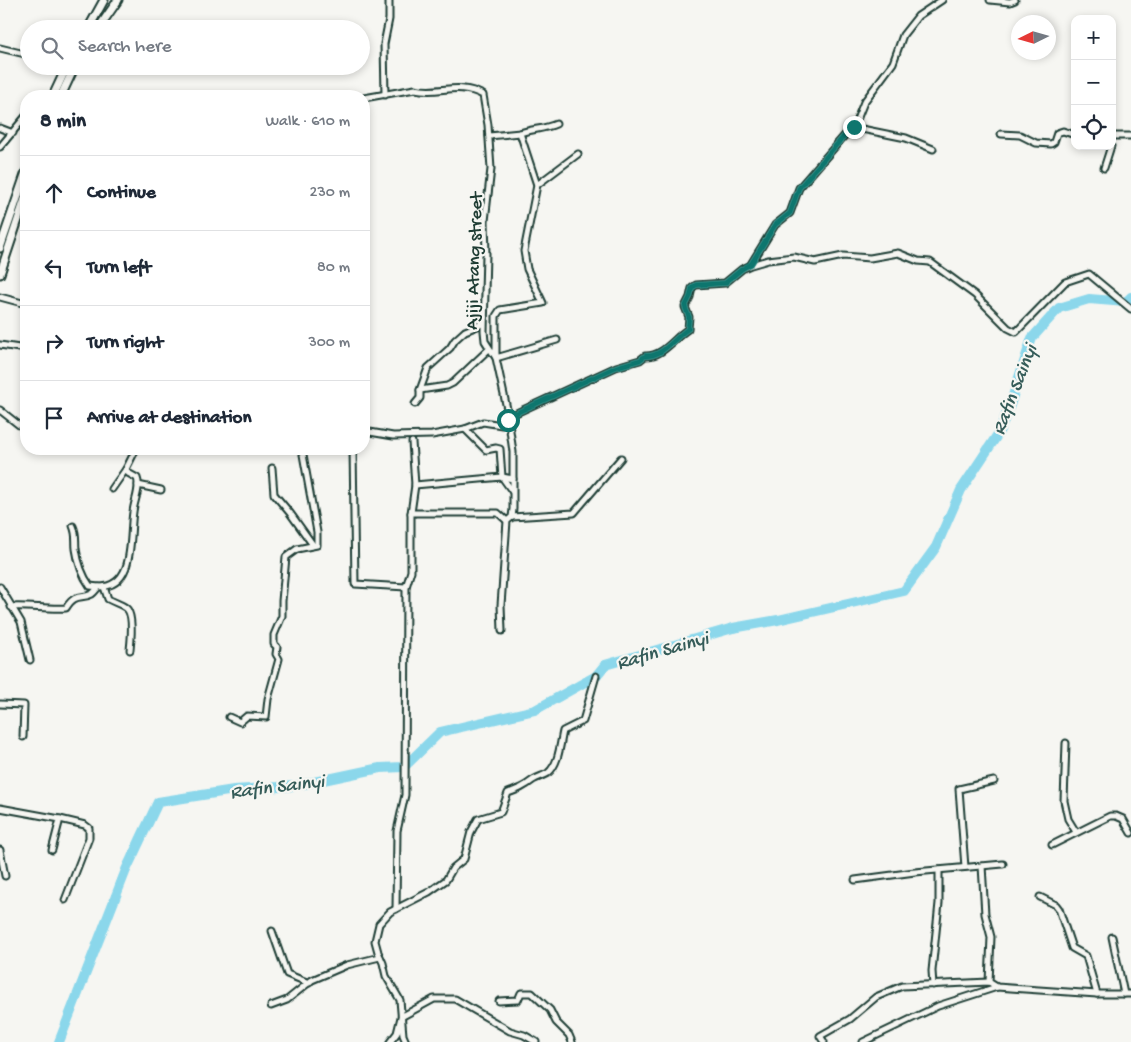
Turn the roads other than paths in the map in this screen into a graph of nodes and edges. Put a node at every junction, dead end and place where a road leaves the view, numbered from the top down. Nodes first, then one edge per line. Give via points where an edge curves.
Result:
1 (104, 0) edge
2 (118, 0) edge
3 (389, 0) edge
4 (942, 0) edge
5 (990, 0) edge
6 (1015, 0) edge
7 (93, 20) edge
8 (104, 20) edge
9 (0, 48) edge
10 (20, 53) edge
11 (62, 75) edge
12 (71, 75) edge
13 (55, 90) edge
14 (64, 90) edge
15 (386, 95) junction
16 (370, 97) edge
17 (20, 124) edge
18 (556, 124) dead end
19 (854, 127) junction
20 (0, 128) edge
21 (13, 133) junction
22 (520, 133) junction
23 (1001, 134) dead end
24 (1071, 134) edge
25 (489, 136) junction
26 (1116, 136) edge
27 (1131, 136) edge
28 (0, 147) edge
29 (933, 149) dead end
30 (1110, 150) edge
31 (578, 154) dead end
32 (1104, 168) dead end
33 (537, 185) junction
34 (20, 190) edge
35 (20, 214) edge
36 (0, 248) edge
37 (751, 264) junction
38 (0, 274) edge
39 (0, 297) edge
40 (20, 302) edge
41 (1131, 310) edge
42 (485, 311) junction
43 (557, 340) dead end
44 (0, 346) edge
45 (20, 348) edge
46 (489, 349) junction
47 (496, 358) junction
48 (420, 390) junction
49 (415, 404) dead end
50 (0, 410) edge
51 (508, 420) junction
52 (20, 426) edge
53 (465, 429) junction
54 (370, 432) edge
55 (412, 442) dead end
56 (133, 455) edge
57 (303, 455) edge
58 (353, 455) edge
59 (621, 458) dead end
60 (272, 468) dead end
61 (126, 469) junction
62 (502, 477) junction
63 (513, 479) junction
64 (138, 485) junction
65 (415, 485) junction
66 (112, 488) dead end
67 (161, 490) dead end
68 (512, 491) junction
69 (411, 513) junction
70 (512, 517) junction
71 (507, 521) junction
72 (73, 526) dead end
73 (313, 545) junction
74 (0, 587) edge
75 (101, 587) junction
76 (406, 587) junction
77 (11, 607) junction
78 (502, 631) dead end
79 (130, 650) dead end
80 (30, 660) dead end
81 (596, 676) dead end
82 (0, 704) edge
83 (230, 717) dead end
84 (24, 737) dead end
85 (1066, 743) dead end
86 (994, 781) dead end
87 (0, 808) edge
88 (60, 819) junction
89 (1076, 832) junction
90 (1131, 833) edge
91 (1052, 845) dead end
92 (0, 850) edge
93 (52, 850) dead end
94 (1003, 864) dead end
95 (982, 866) junction
96 (965, 867) junction
97 (939, 870) junction
98 (5, 876) dead end
99 (855, 880) dead end
100 (1040, 897) dead end
101 (65, 900) dead end
102 (396, 909) junction
103 (272, 932) dead end
104 (1112, 937) dead end
105 (380, 957) junction
106 (989, 982) junction
107 (309, 983) junction
108 (933, 985) junction
109 (997, 987) junction
110 (1096, 994) junction
111 (1124, 994) junction
112 (1131, 994) edge
113 (499, 1001) dead end
114 (271, 1006) dead end
115 (401, 1017) junction
116 (390, 1042) edge
117 (406, 1042) edge
118 (536, 1042) edge
119 (572, 1042) edge
120 (824, 1042) edge
121 (863, 1042) edge

1 - 7 main road
2 - 8 main road
3 - 15 street via 384,44
4 - 19 street via 918,16 903,35 893,63 864,102
5 - 6 street
9 - 10 street
11 - 13 main road
12 - 14 main road
15 - 16 street, Ajiji Atang street
15 - 25 street, Ajiji Atang street via 415,89 457,87 475,91 483,95
17 - 21 street
18 - 22 street
19 - 29 street via 906,138
19 - 37 street via 799,188 790,213 775,225
20 - 21 street
21 - 28 street
22 - 25 street
22 - 33 street
23 - 24 street via 1020,135 1051,144 1057,133
25 - 42 street, Ajiji Atang street via 491,169 485,221
26 - 27 street
30 - 32 street
31 - 33 street
33 - 47 street via 524,251 527,269 542,303 500,310 496,316
34 - 36 main road
35 - 38 main road
37 - 41 street via 794,257 815,262 842,256 870,258 898,253 930,262 975,295 1016,332 1065,282 1089,274
37 - 51 street via 725,283 692,288 685,307 689,317 688,329 672,345 651,356 616,367 514,414
39 - 40 street
42 - 46 street, Ajiji Atang street via 485,341
42 - 48 street via 480,325 454,340 450,348 428,368
43 - 47 street
44 - 45 street
46 - 47 street, Ajiji Atang street
46 - 48 street via 453,383
47 - 51 street, Ajiji Atang street
48 - 49 street via 420,398
50 - 52 street
51 - 53 street via 502,425 483,422
51 - 63 street, Ajiji Atang street
53 - 54 street via 432,436
53 - 62 street via 486,450 500,449
55 - 65 street
56 - 61 street
57 - 73 street via 317,532 317,545
58 - 76 street via 355,584
59 - 70 street via 574,513
60 - 73 street via 274,494
61 - 64 street via 137,478
61 - 66 street
62 - 63 street
62 - 65 street
62 - 68 street
63 - 68 street, Ajiji Atang street
64 - 67 street
64 - 75 street via 128,563 117,582
65 - 69 street
68 - 70 street, Ajiji Atang street
69 - 71 street via 498,513
69 - 76 street via 411,571
70 - 71 street
71 - 78 street
72 - 75 street via 84,578 90,586
73 - 83 street via 297,548 286,557 282,616 274,635 279,659 266,717 247,716 240,722
74 - 77 street
75 - 77 street via 92,594 72,600 66,608
75 - 79 street via 108,599 129,612 132,628
76 - 102 street via 404,795 397,831
77 - 80 street via 21,622
81 - 102 street via 583,721 563,731 550,771 527,786 508,793 501,812 478,819 464,859 446,880
82 - 84 street via 24,706
85 - 89 street via 1064,802 1068,819
86 - 96 street via 959,789
87 - 88 street
88 - 93 street
88 - 101 street via 89,828 89,838
89 - 90 street via 1116,816 1123,818
89 - 91 street
92 - 98 street
94 - 95 street
95 - 96 street
95 - 106 street via 985,914 991,937
96 - 97 street
97 - 99 street
97 - 108 street
100 - 110 street via 1059,909 1072,948 1086,956
102 - 105 street via 379,924 375,941
103 - 107 street via 287,974
104 - 111 street
105 - 107 street via 347,965
105 - 115 street via 386,976 400,1000
106 - 108 street
106 - 109 street
107 - 114 street via 287,1000
108 - 120 street via 902,986 876,996 850,1019 820,1036
109 - 110 street
109 - 121 street via 938,1006
110 - 111 street
111 - 112 street
113 - 119 street via 518,1000 521,993 532,993 550,1010
115 - 116 street via 398,1033
115 - 117 street
115 - 118 street via 434,999 455,999

